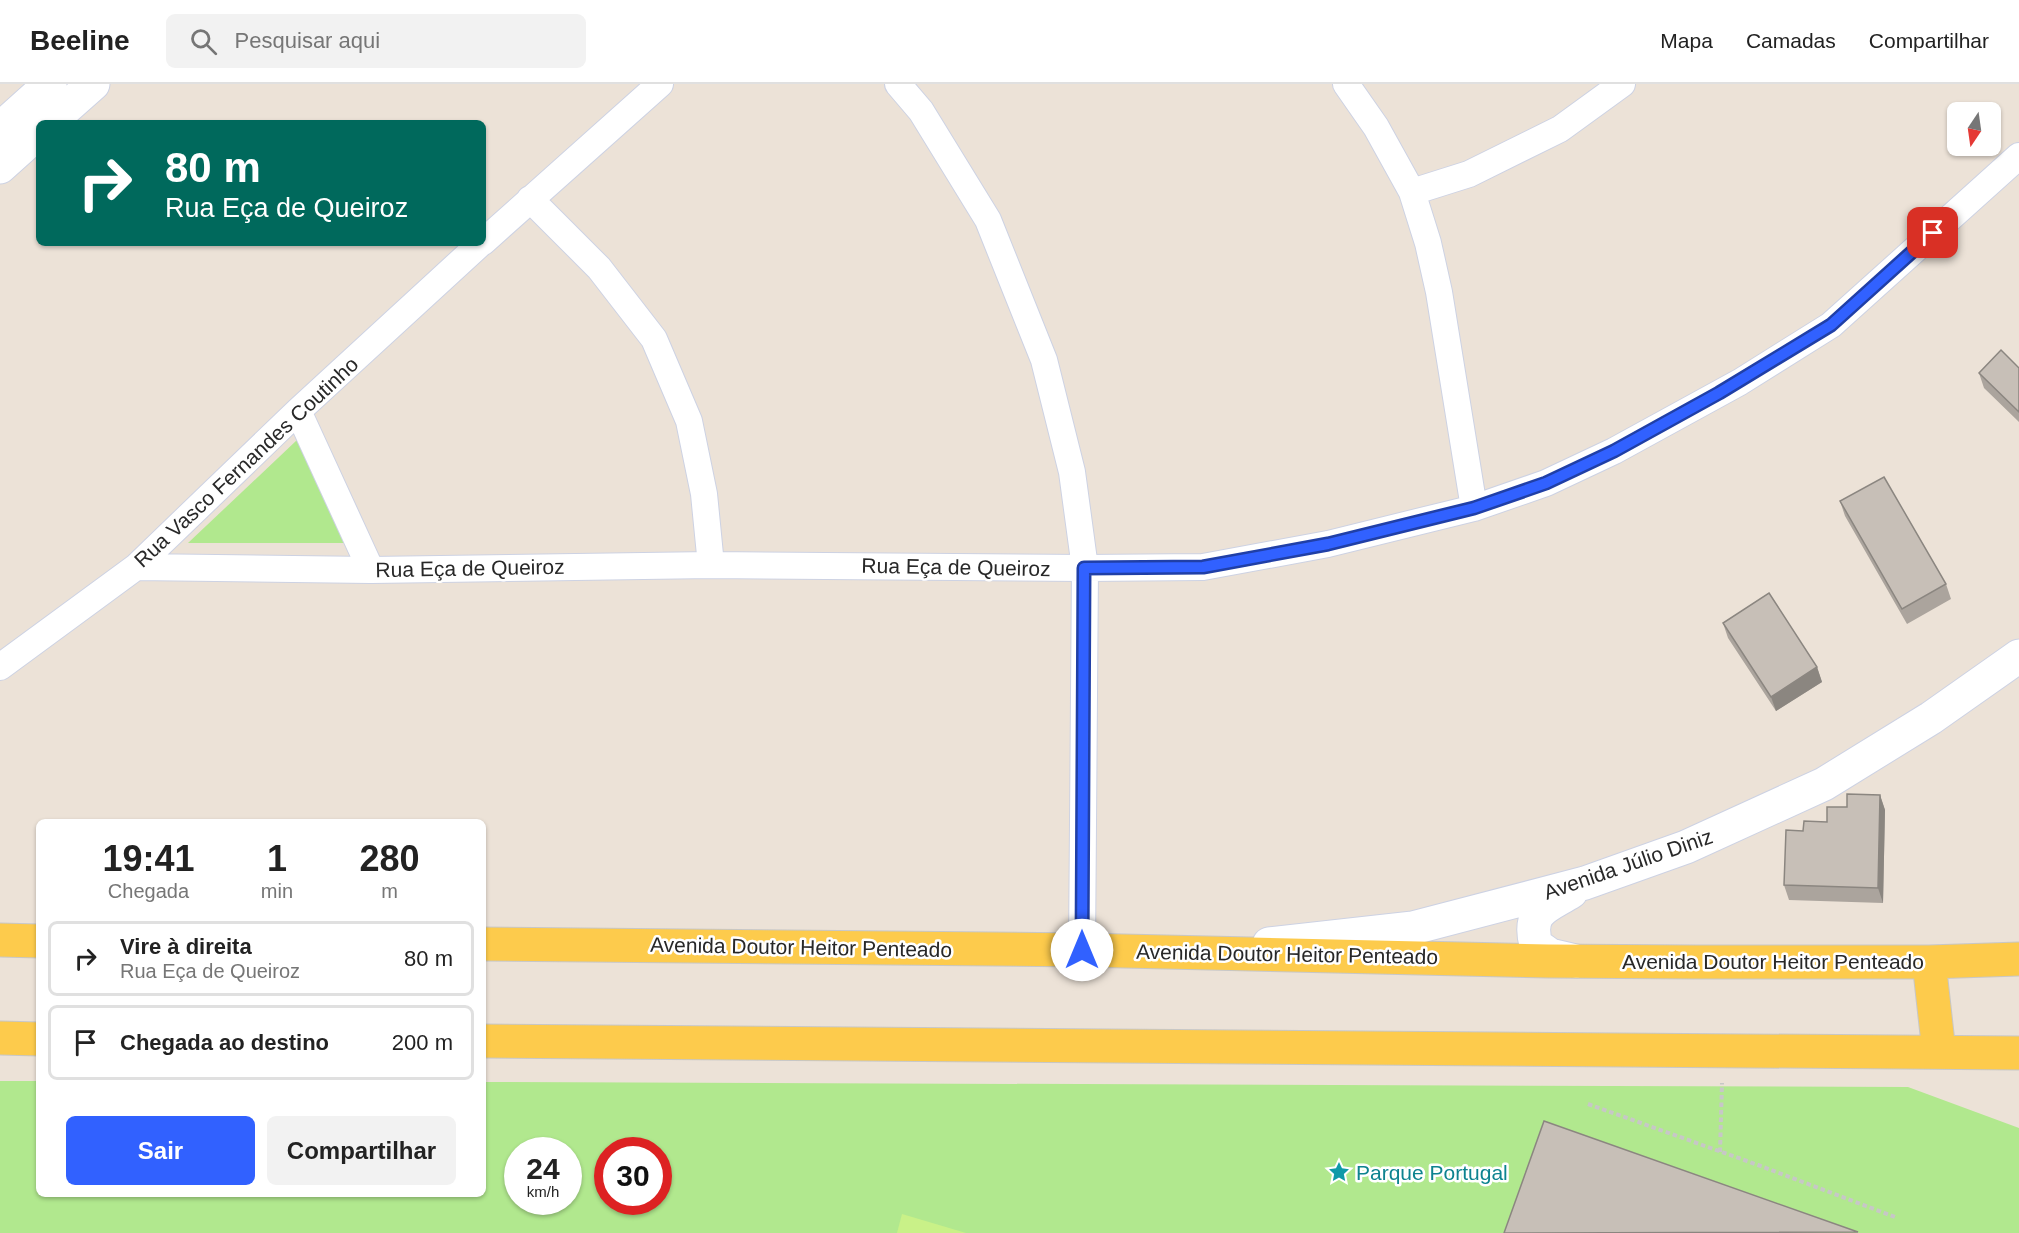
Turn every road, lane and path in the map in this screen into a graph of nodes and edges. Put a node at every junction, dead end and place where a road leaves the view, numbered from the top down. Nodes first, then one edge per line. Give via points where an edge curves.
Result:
1 (50, 84) edge
2 (93, 84) edge
3 (660, 84) edge
4 (898, 84) edge
5 (1346, 84) edge
6 (1622, 84) edge
7 (52, 120) edge
8 (0, 129) edge
9 (36, 135) edge
10 (2019, 156) edge
11 (0, 167) edge
12 (1413, 192) junction
13 (530, 199) junction
14 (486, 238) edge
15 (478, 246) edge
16 (298, 411) junction
17 (1474, 508) junction
18 (711, 565) junction
19 (136, 567) junction
20 (1084, 568) junction
21 (371, 570) junction
22 (2019, 656) edge
23 (0, 667) edge
24 (1585, 883) junction
25 (0, 940) edge
26 (36, 941) edge
27 (486, 944) edge
28 (1082, 950) junction
29 (1194, 953) junction
30 (2019, 959) edge
31 (1578, 961) junction
32 (1929, 962) junction
33 (0, 1038) edge
34 (36, 1039) edge
35 (486, 1041) edge
36 (1940, 1052) junction
37 (2019, 1053) edge
38 (1722, 1077) dead end
39 (1588, 1104) dead end
40 (1720, 1152) junction
41 (1895, 1217) dead end

1 - 8 main road
2 - 7 main road
3 - 13 street, Rua Vasco Fernandes Coutinho
4 - 20 street via 921,111 988,220 1044,360 1072,472
5 - 12 street
6 - 12 street via 1560,129 1469,174
9 - 11 main road
10 - 17 street, Rua Eça de Queiroz via 1831,325 1614,451 1546,483
12 - 17 street via 1439,292
13 - 14 street, Rua Vasco Fernandes Coutinho
13 - 18 street via 598,268 654,339 689,421 704,494
15 - 16 street, Rua Vasco Fernandes Coutinho
16 - 19 street, Rua Vasco Fernandes Coutinho
16 - 21 street
17 - 20 street, Rua Eça de Queiroz via 1328,544 1203,567
18 - 20 street, Rua Eça de Queiroz
18 - 21 street, Rua Eça de Queiroz
19 - 21 street, Rua Eça de Queiroz
19 - 23 street, Rua Vasco Fernandes Coutinho
20 - 28 street
22 - 24 main road, Avenida Júlio Diniz via 1931,718 1824,784 1686,847
24 - 29 main road, Avenida Júlio Diniz via 1413,928
24 - 31 main road via 1540,911 1532,928 1536,945 1550,955
25 - 26 main road
27 - 28 main road, Avenida Doutor Heitor Penteado
28 - 29 main road, Avenida Doutor Heitor Penteado
29 - 31 main road, Avenida Doutor Heitor Penteado
30 - 32 main road, Avenida Doutor Heitor Penteado
31 - 32 main road, Avenida Doutor Heitor Penteado
32 - 36 main road
33 - 34 main road
35 - 36 main road
36 - 37 main road
38 - 40 path
39 - 40 path
40 - 41 path

